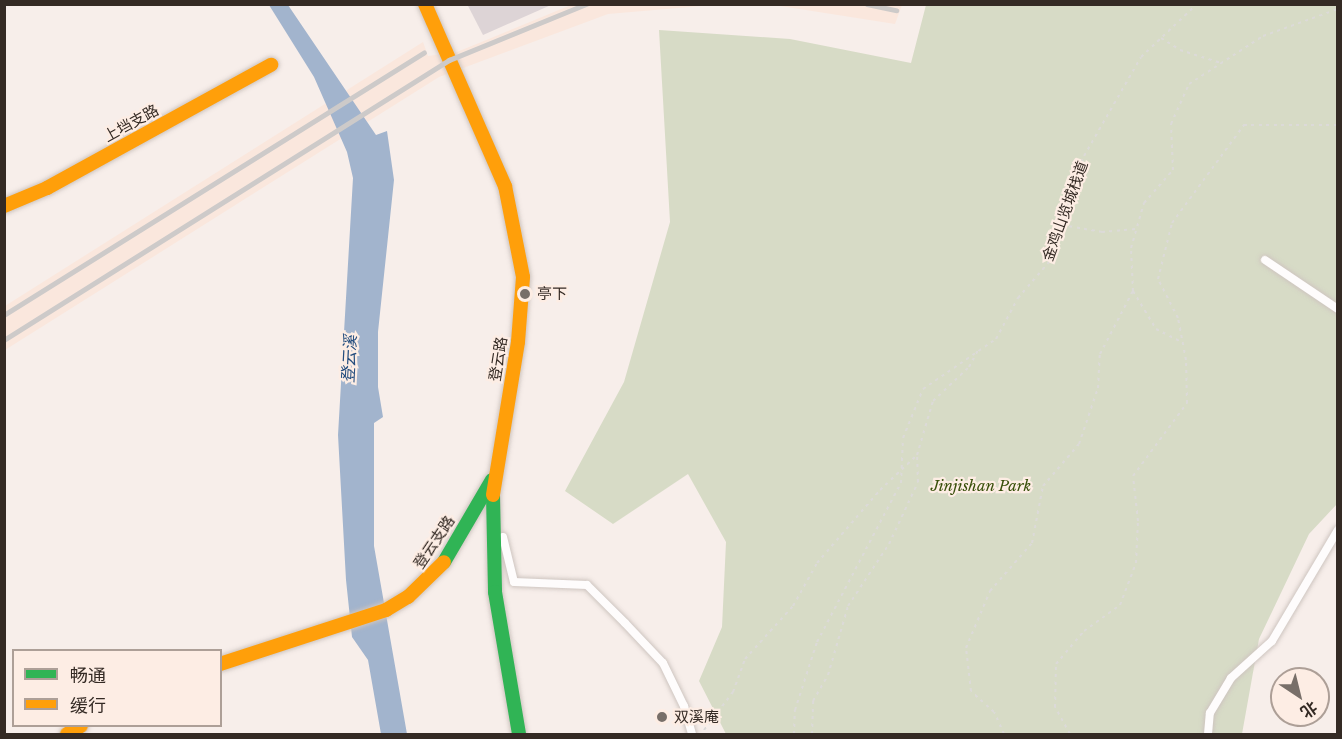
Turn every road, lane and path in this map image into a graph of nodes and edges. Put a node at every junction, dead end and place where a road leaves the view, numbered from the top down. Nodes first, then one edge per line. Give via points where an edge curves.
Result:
1 (425, 4) edge
2 (1197, 4) edge
3 (1338, 9) edge
4 (1161, 38) junction
5 (1221, 63) junction
6 (271, 65) dead end
7 (1338, 125) edge
8 (4, 206) edge
9 (1062, 225) junction
10 (1136, 229) junction
11 (1265, 260) dead end
12 (1133, 291) junction
13 (1338, 309) edge
14 (1183, 343) junction
15 (978, 350) junction
16 (916, 455) junction
17 (494, 476) junction
18 (493, 513) junction
19 (1338, 530) edge
20 (222, 663) edge
21 (519, 735) edge
22 (692, 735) edge
23 (700, 735) edge
24 (794, 735) edge
25 (812, 735) edge
26 (1004, 735) edge
27 (1070, 735) edge
28 (1208, 735) edge

1 - 17 street, 登云路 via 506,186 522,268 518,342
2 - 4 path, 金鸡山览城栈道, bridge
3 - 5 path via 1263,36
4 - 5 path via 1180,50
4 - 9 path, 金鸡山览城栈道, bridge via 1141,57 1084,156
5 - 10 path via 1189,84 1172,124 1173,170 1144,203
6 - 8 street, 上垱支路 via 47,188
7 - 14 path, bridge via 1244,125 1212,166 1172,223 1158,279 1178,318
9 - 10 path via 1102,232
9 - 15 path, 金鸡山览城栈道, bridge via 1049,262 1018,298 996,339
10 - 12 path via 1131,248
11 - 13 lane
12 - 14 path via 1156,329
12 - 26 path via 1100,354 1098,388 1079,444 1043,486 1032,543 990,591 966,648 971,691 994,712
14 - 27 path, bridge via 1187,403 1133,476 1138,520 1136,563 1120,605 1084,631 1056,664 1055,707
15 - 16 path via 969,367 933,401
15 - 24 path, 金鸡山览城栈道, bridge via 923,389 903,438 902,483 817,642 795,710
16 - 23 path via 817,563 793,606 745,659 733,692
16 - 25 path via 918,482 907,509 848,606 828,675 813,701
17 - 18 street, 登云路
17 - 20 street, 登云支路 via 443,564 418,590 386,610
18 - 21 street, 登云路 via 495,592
18 - 22 lane via 514,582 587,585 663,663 684,706
19 - 28 lane via 1272,641 1230,678 1210,713

